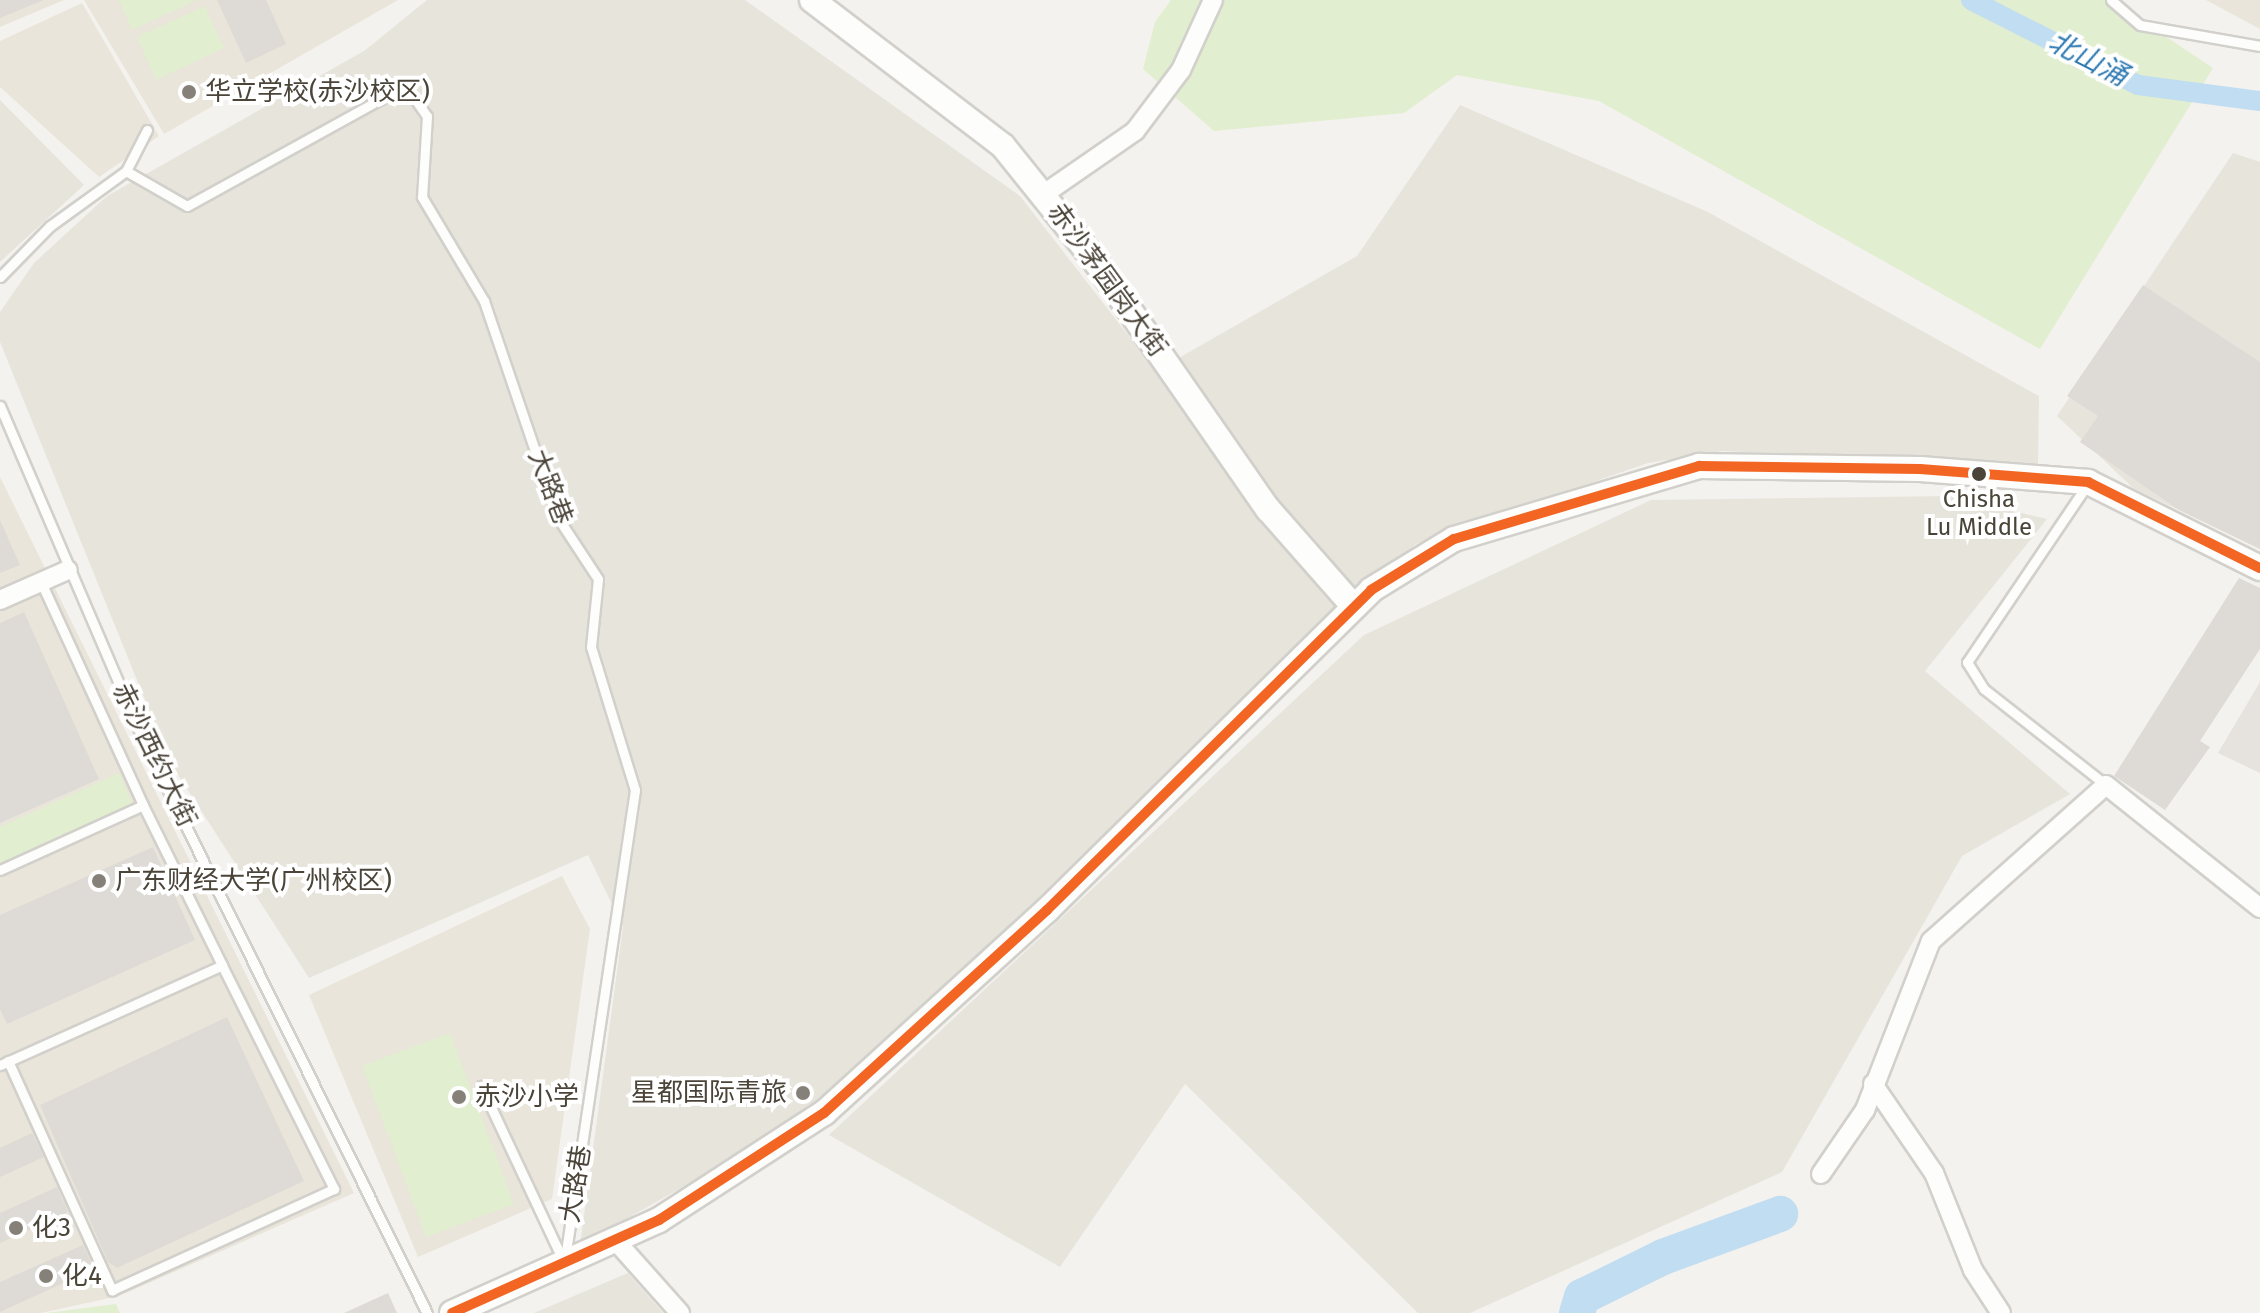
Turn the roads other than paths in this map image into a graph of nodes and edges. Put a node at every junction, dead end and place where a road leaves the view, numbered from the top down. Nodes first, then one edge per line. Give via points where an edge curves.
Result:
1 (812, 0) edge
2 (1213, 0) edge
3 (2111, 0) edge
4 (2260, 46) edge
5 (147, 130) dead end
6 (126, 171) junction
7 (1044, 194) junction
8 (0, 277) edge
9 (0, 406) edge
10 (2088, 482) junction
11 (2260, 568) edge
12 (68, 570) junction
13 (41, 582) junction
14 (3, 594) edge
15 (1354, 607) junction
16 (2106, 785) junction
17 (143, 805) junction
18 (0, 870) edge
19 (2260, 908) edge
20 (222, 965) junction
21 (4, 1063) edge
22 (1873, 1084) junction
23 (481, 1086) dead end
24 (1821, 1174) dead end
25 (615, 1240) junction
26 (564, 1263) junction
27 (427, 1313) edge
28 (452, 1313) edge
29 (680, 1313) edge
30 (2001, 1313) edge

1 - 7 street, 赤沙茅园岗大街 via 975,121
2 - 7 street via 1181,70 1135,131
3 - 4 lane via 2140,25
5 - 6 lane
6 - 8 lane via 50,226
6 - 26 lane, 大路巷 via 187,206 388,95 410,92 427,116 422,197 484,301 558,518 598,579 591,647 635,790
7 - 15 street, 赤沙茅园岗大街 via 1268,509
9 - 12 lane, 赤沙西约大街
10 - 11 street
10 - 15 street via 1920,469 1699,466 1454,539 1410,562
10 - 16 lane via 1967,662 1984,689
12 - 13 street
12 - 27 lane, 赤沙西约大街 via 146,746
13 - 14 street
13 - 17 lane
15 - 25 street via 868,1075 752,1165
16 - 19 street
16 - 22 street via 1931,941
17 - 18 lane
17 - 20 lane
20 - 21 lane
20 - 21 lane via 334,1189 112,1290
22 - 24 street via 1855,1130
22 - 30 street via 1934,1173 1973,1270
23 - 26 lane
25 - 26 street
25 - 29 street
26 - 28 street

